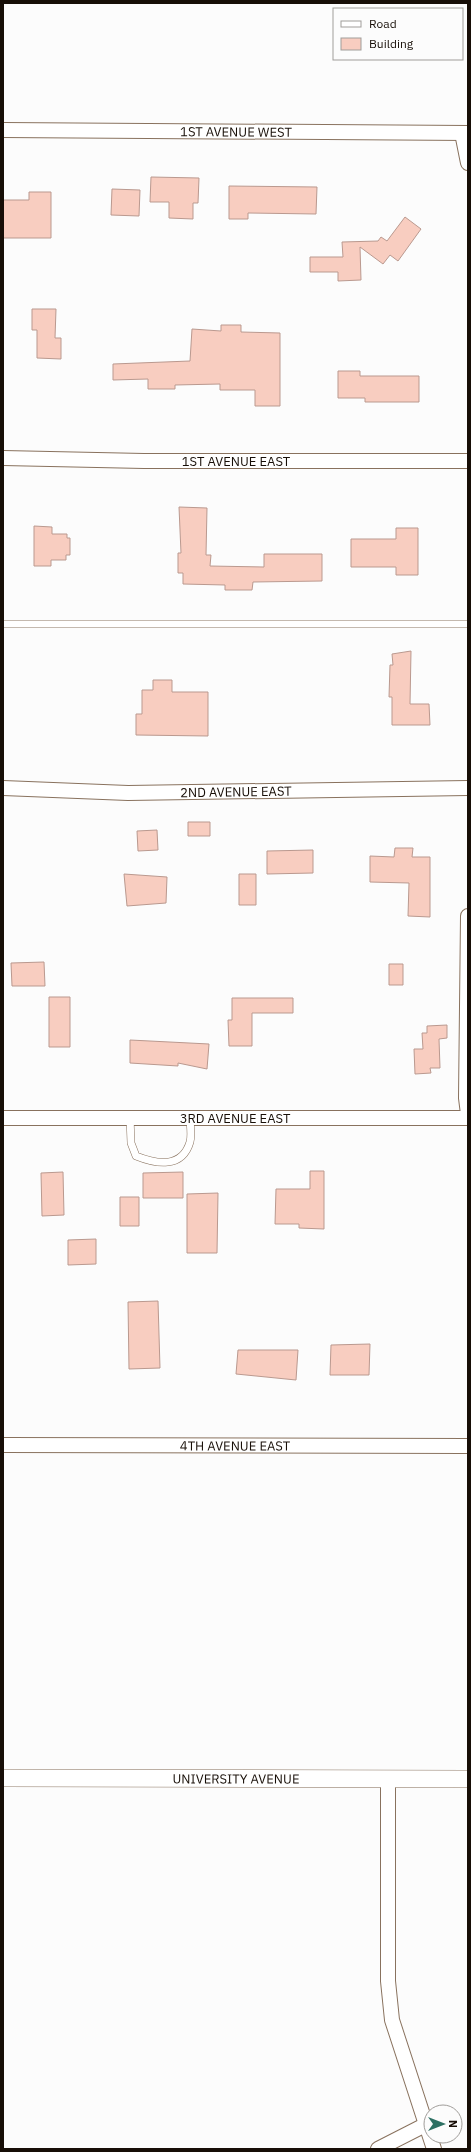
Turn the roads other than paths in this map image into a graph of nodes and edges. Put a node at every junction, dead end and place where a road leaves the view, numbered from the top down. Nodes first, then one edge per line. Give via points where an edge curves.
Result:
1 (3, 130) edge
2 (465, 133) edge
3 (468, 163) edge
4 (3, 458) edge
5 (468, 461) edge
6 (3, 624) edge
7 (468, 624) edge
8 (3, 788) edge
9 (468, 788) edge
10 (468, 916) edge
11 (468, 952) edge
12 (468, 1114) edge
13 (130, 1117) junction
14 (190, 1117) junction
15 (3, 1118) edge
16 (468, 1118) edge
17 (3, 1445) edge
18 (468, 1446) edge
19 (3, 1778) edge
20 (468, 1779) edge
21 (388, 1780) junction
22 (423, 2112) edge
23 (423, 2126) edge
24 (378, 2149) edge

1 - 2 street, 1ST AVENUE WEST
2 - 3 street
4 - 5 street, 1ST AVENUE EAST via 144,461
6 - 7 lane
8 - 9 street, 2ND AVENUE EAST via 128,793
10 - 11 street
11 - 12 street
13 - 14 street, 3RD AVENUE EAST
13 - 14 lane via 131,1143 136,1156 154,1163 168,1164 184,1155 190,1141
13 - 15 street, 3RD AVENUE EAST
14 - 16 street, 3RD AVENUE EAST
17 - 18 street, 4TH AVENUE EAST
19 - 21 street, UNIVERSITY AVENUE
20 - 21 street, UNIVERSITY AVENUE
21 - 22 street via 390,2004 392,2020
23 - 24 street

